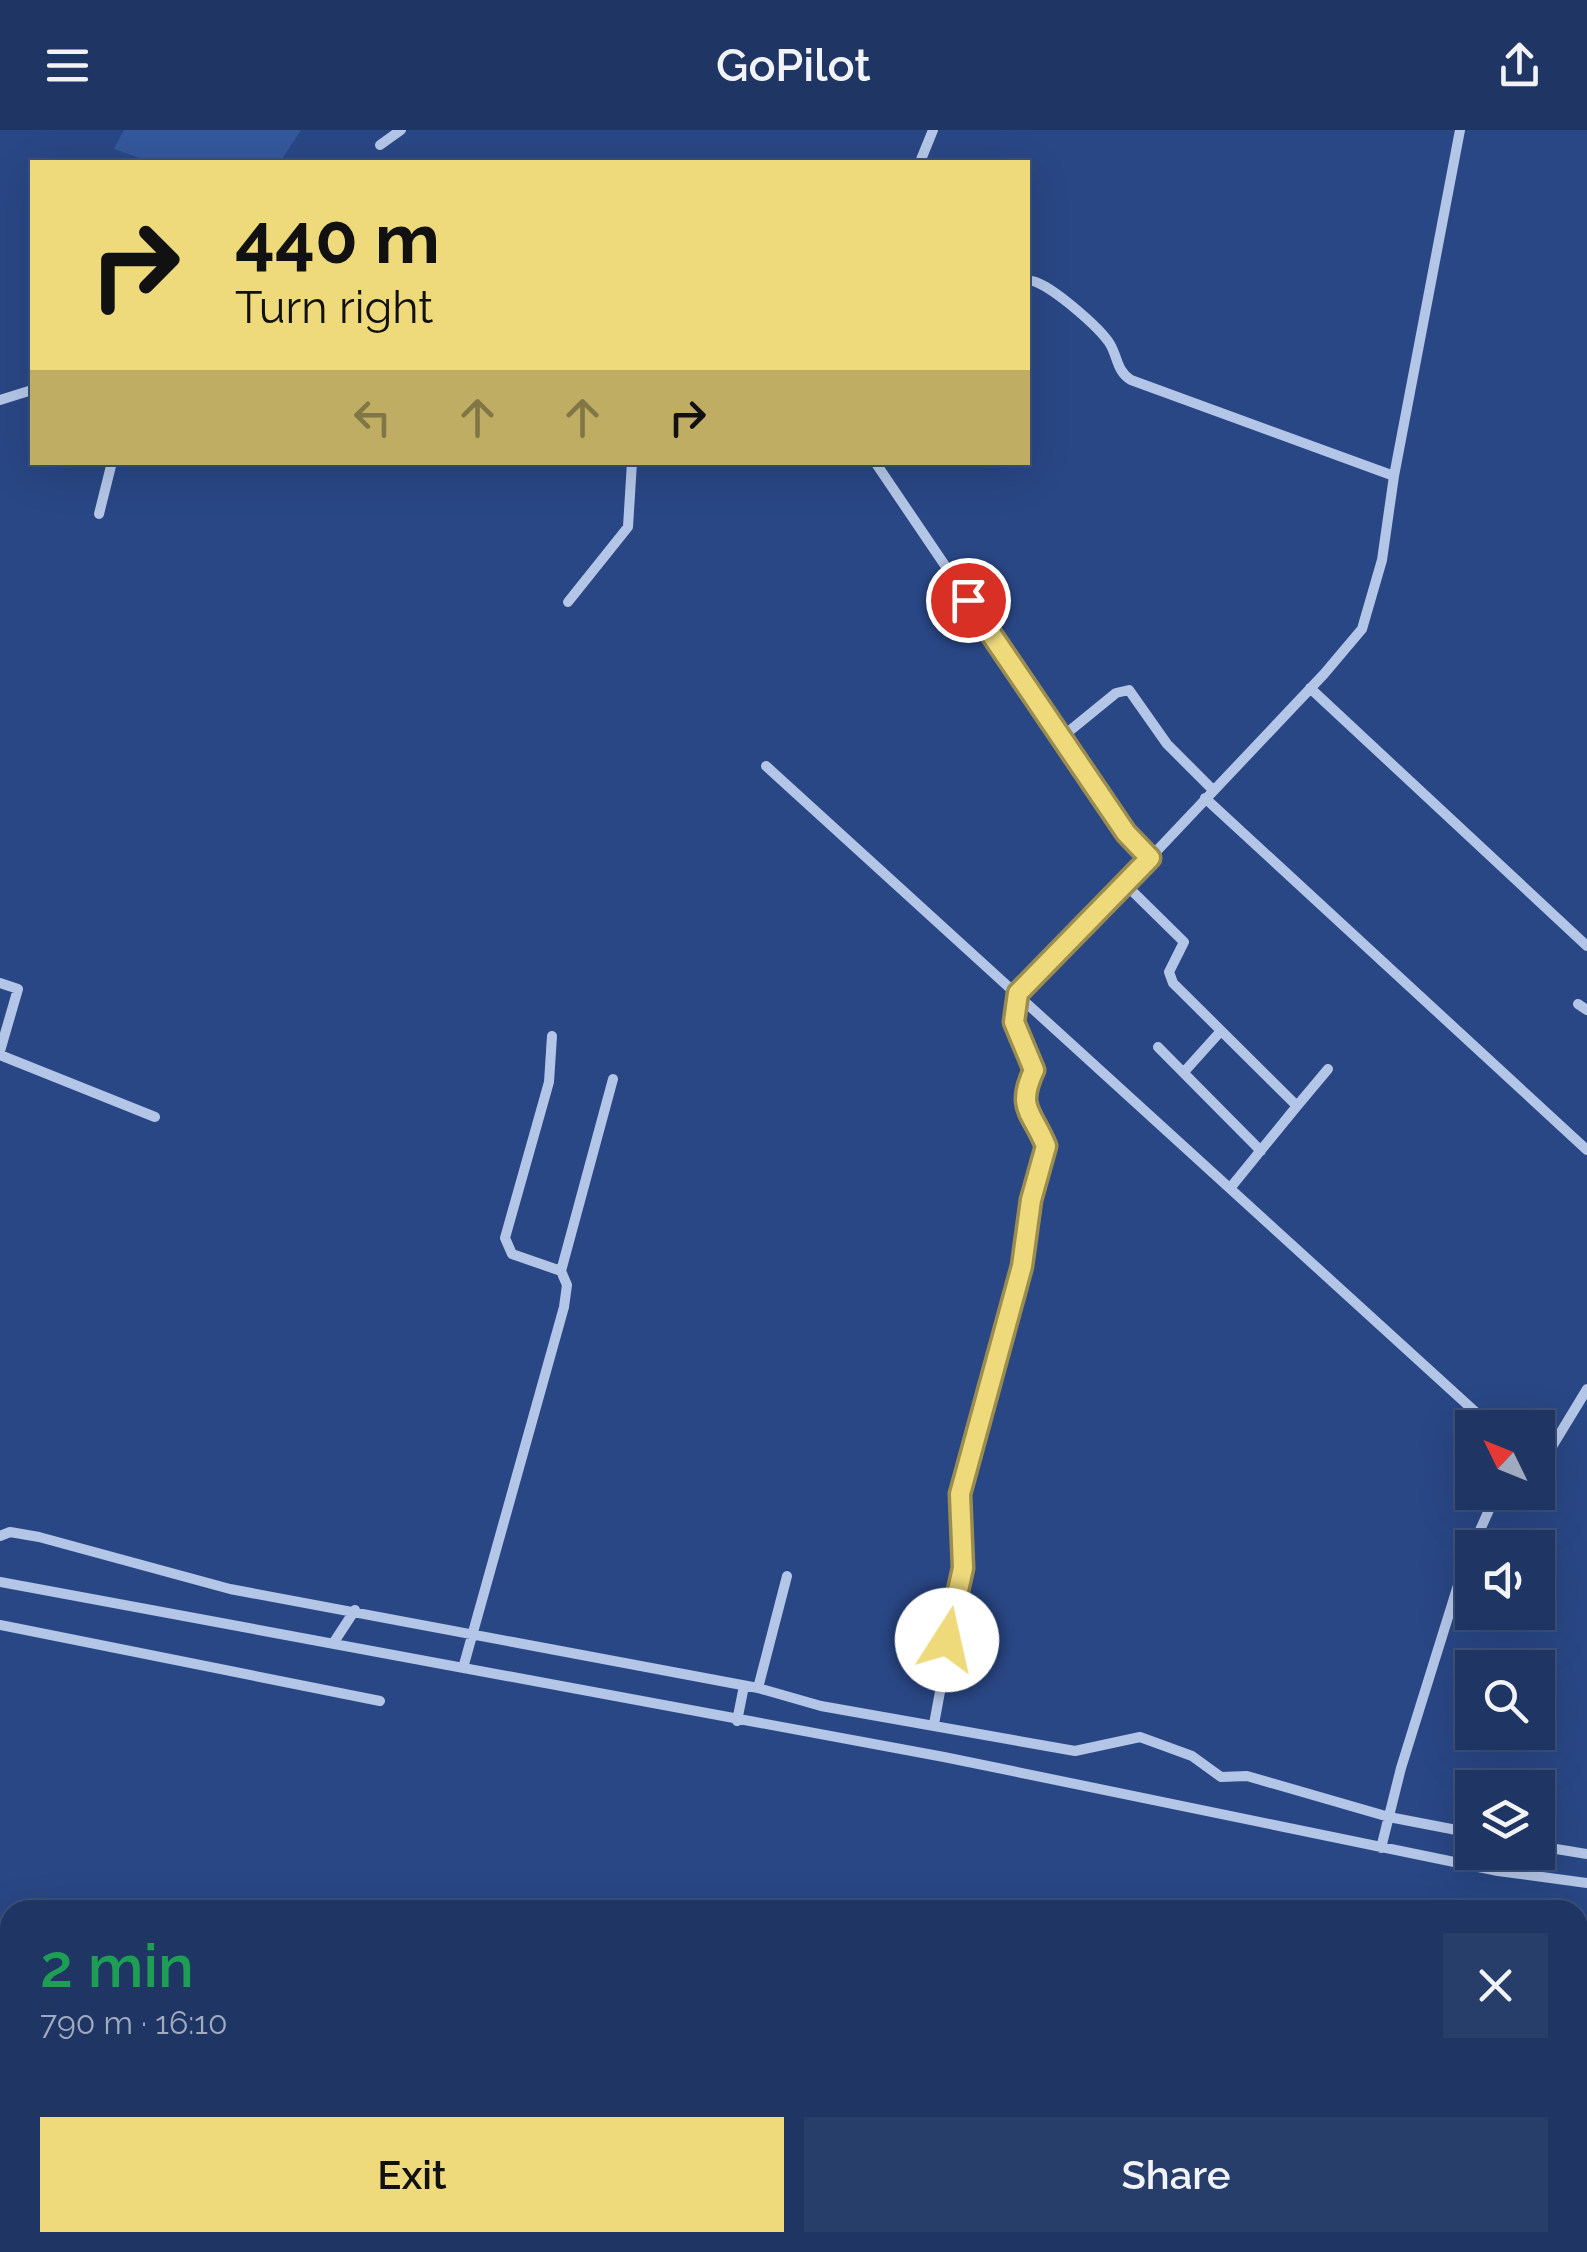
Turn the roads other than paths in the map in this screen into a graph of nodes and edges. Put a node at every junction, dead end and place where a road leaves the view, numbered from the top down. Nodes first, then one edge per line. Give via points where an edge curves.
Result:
1 (401, 130) edge
2 (933, 130) edge
3 (1460, 130) edge
4 (380, 145) dead end
5 (921, 160) edge
6 (1030, 280) edge
7 (30, 391) edge
8 (21, 396) junction
9 (0, 400) edge
10 (30, 403) edge
11 (111, 465) edge
12 (632, 465) edge
13 (876, 465) edge
14 (1394, 476) junction
15 (98, 514) dead end
16 (568, 602) dead end
17 (1310, 688) junction
18 (1062, 737) junction
19 (766, 766) dead end
20 (1208, 793) junction
21 (1150, 858) junction
22 (1125, 884) junction
23 (1587, 946) edge
24 (0, 984) edge
25 (1018, 993) junction
26 (1220, 1032) junction
27 (552, 1036) dead end
28 (1158, 1047) dead end
29 (0, 1053) edge
30 (1328, 1069) dead end
31 (1184, 1072) junction
32 (612, 1079) dead end
33 (1298, 1106) junction
34 (155, 1116) dead end
35 (1587, 1150) edge
36 (1261, 1151) junction
37 (1231, 1187) junction
38 (561, 1271) junction
39 (1587, 1389) edge
40 (1473, 1410) edge
41 (1555, 1443) edge
42 (1489, 1510) edge
43 (3, 1532) edge
44 (787, 1576) dead end
45 (0, 1582) edge
46 (356, 1610) junction
47 (0, 1626) edge
48 (474, 1632) junction
49 (334, 1642) junction
50 (463, 1668) junction
51 (744, 1686) junction
52 (758, 1688) junction
53 (380, 1700) dead end
54 (736, 1721) junction
55 (934, 1724) junction
56 (1388, 1817) junction
57 (1455, 1830) edge
58 (1381, 1848) junction
59 (1555, 1849) edge
60 (1587, 1854) edge
61 (1587, 1883) edge

1 - 4 street
2 - 5 street
3 - 14 street
6 - 14 street via 1042,283 1101,333 1131,380
7 - 8 street
8 - 9 street
8 - 10 street
11 - 15 street
12 - 16 street via 628,527
13 - 18 street
14 - 17 street via 1373,602 1355,638
17 - 20 street
17 - 23 street
18 - 20 street via 1116,693 1130,690
18 - 21 street
19 - 25 street
20 - 21 street
20 - 35 street
21 - 22 street
22 - 25 street
22 - 26 street via 1180,936 1185,947 1168,977
24 - 29 street via 18,990
25 - 37 street
25 - 55 street via 1014,1022 1034,1070 1024,1094 1046,1146 1022,1266 960,1494 963,1568
26 - 31 street
26 - 33 street
27 - 38 street via 550,1082 505,1238 512,1254
28 - 31 street
29 - 34 street
30 - 33 street
31 - 36 street
32 - 38 street
33 - 36 street
36 - 37 street
37 - 40 street
38 - 48 street via 564,1307
39 - 41 street
42 - 56 street via 1464,1566
43 - 46 street via 230,1589
44 - 52 street
45 - 49 street
46 - 48 street
46 - 49 street
47 - 53 street
48 - 50 street
48 - 51 street
49 - 50 street
50 - 54 street
51 - 52 street
51 - 54 street
52 - 55 street via 820,1706
54 - 58 street
55 - 56 street via 1075,1751 1140,1738 1192,1756 1214,1774 1248,1776
56 - 57 street
56 - 58 street
58 - 61 street
59 - 60 street

